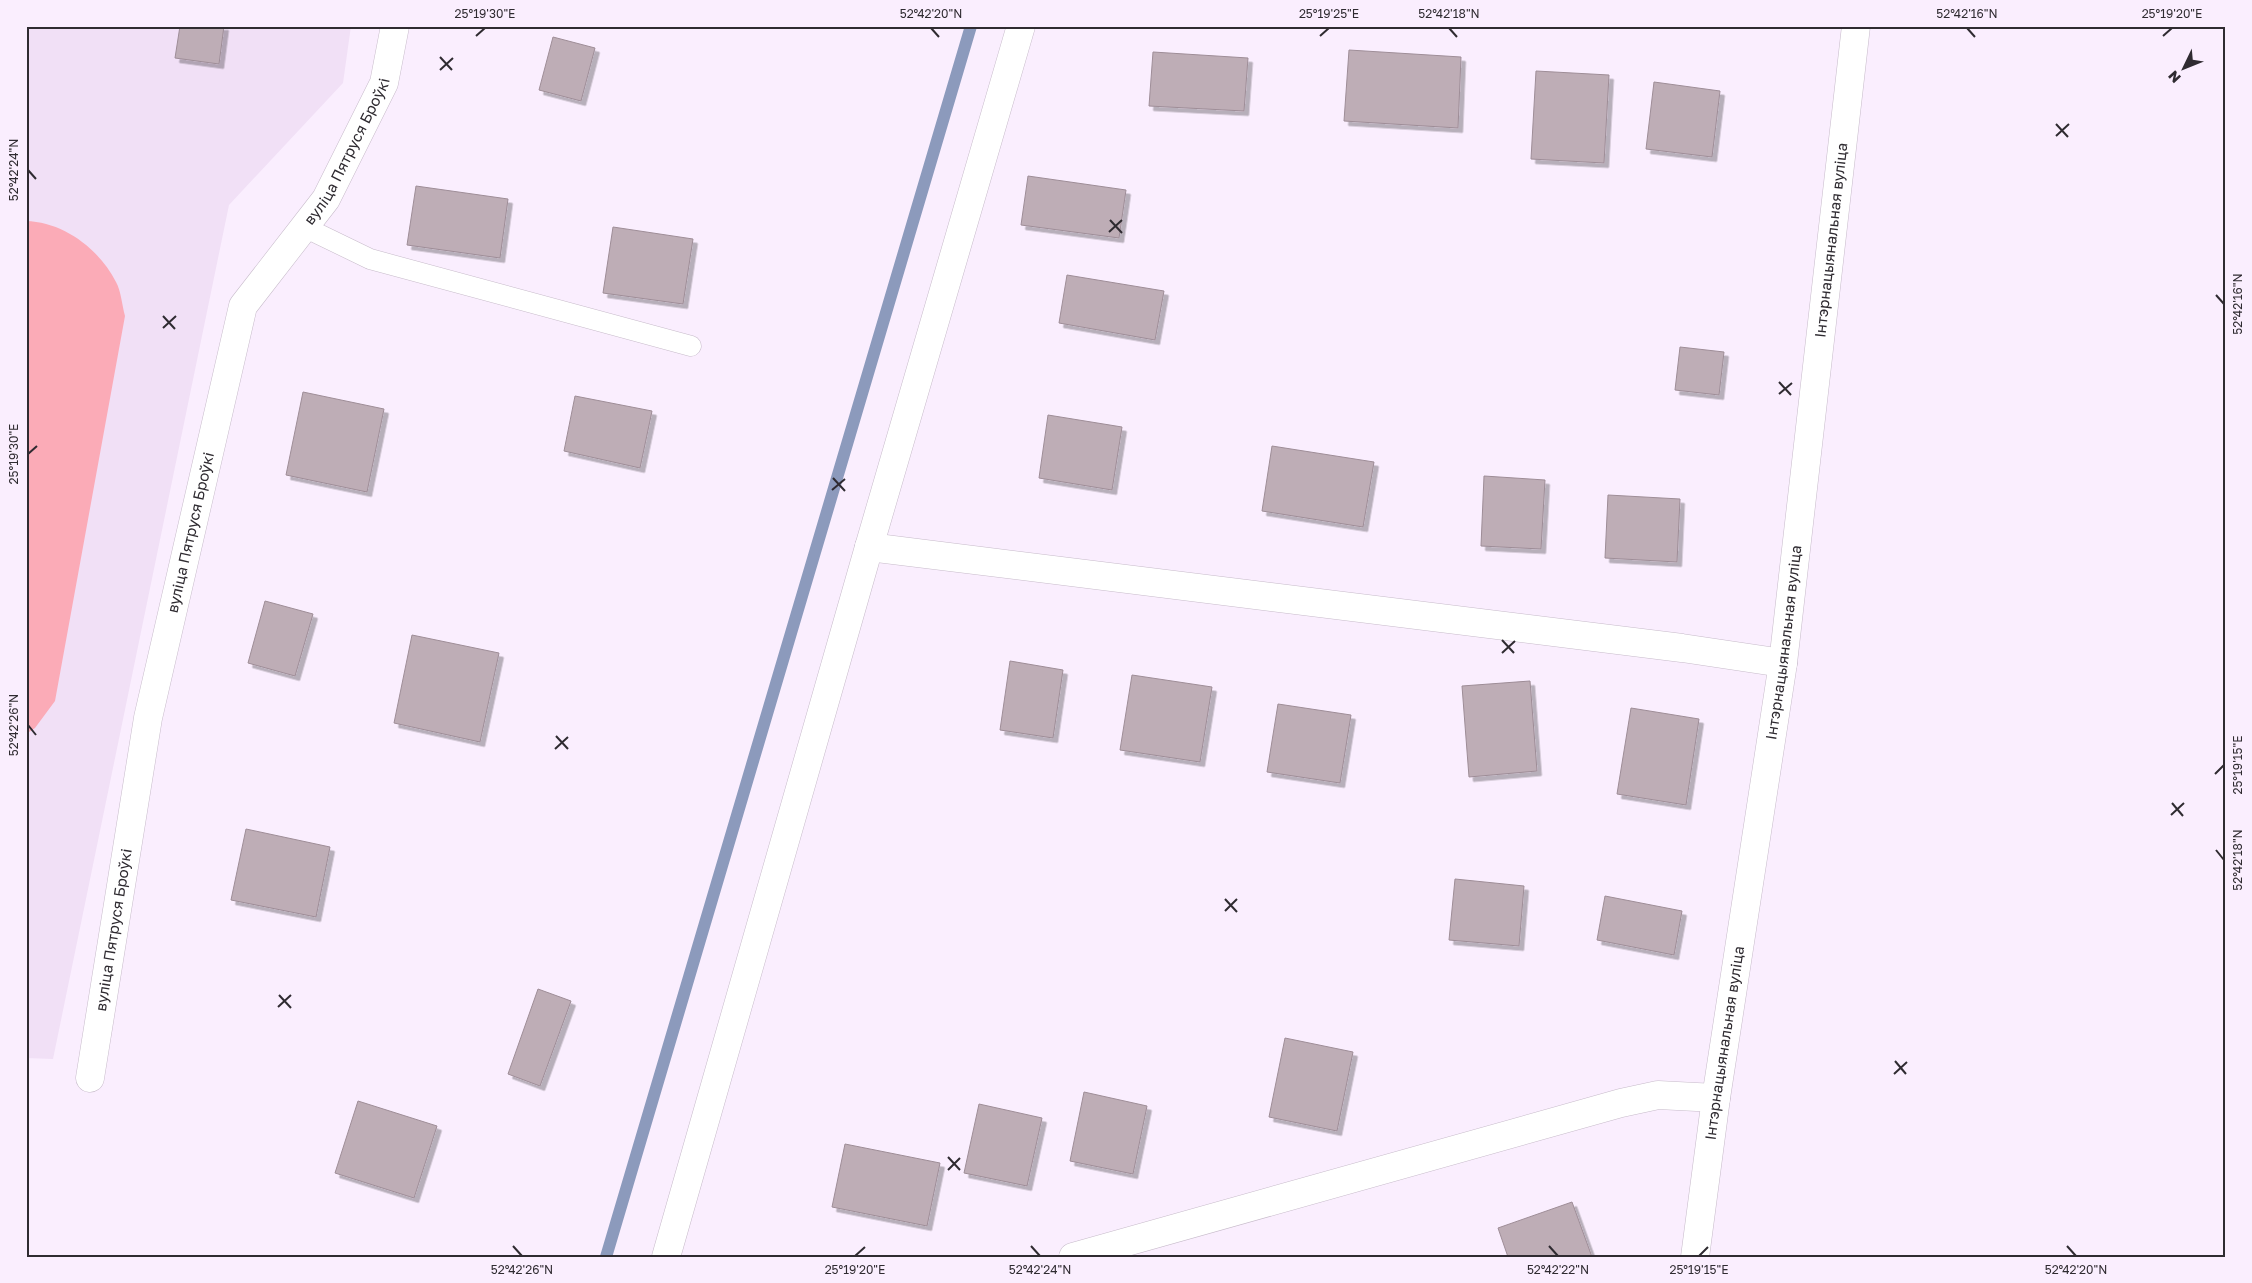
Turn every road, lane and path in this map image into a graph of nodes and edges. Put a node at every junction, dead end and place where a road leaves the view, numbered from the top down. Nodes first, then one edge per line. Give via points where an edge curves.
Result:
1 (395, 26) edge
2 (1021, 26) edge
3 (1856, 26) edge
4 (304, 227) junction
5 (691, 346) dead end
6 (869, 547) junction
7 (1783, 663) junction
8 (90, 1078) dead end
9 (1716, 1098) junction
10 (666, 1257) edge
11 (1073, 1257) edge
12 (1695, 1257) edge

1 - 4 street, вуліца Пятруся Броўкі via 384,82 326,199
2 - 6 street
3 - 7 street, Інтэрнацыянальная вуліца
4 - 5 lane via 370,259
4 - 8 street, вуліца Пятруся Броўкі via 243,306 148,718
6 - 7 street
6 - 10 street
7 - 9 street, Інтэрнацыянальная вуліца
9 - 11 street via 1658,1095 1621,1103
9 - 12 street, Інтэрнацыянальная вуліца

